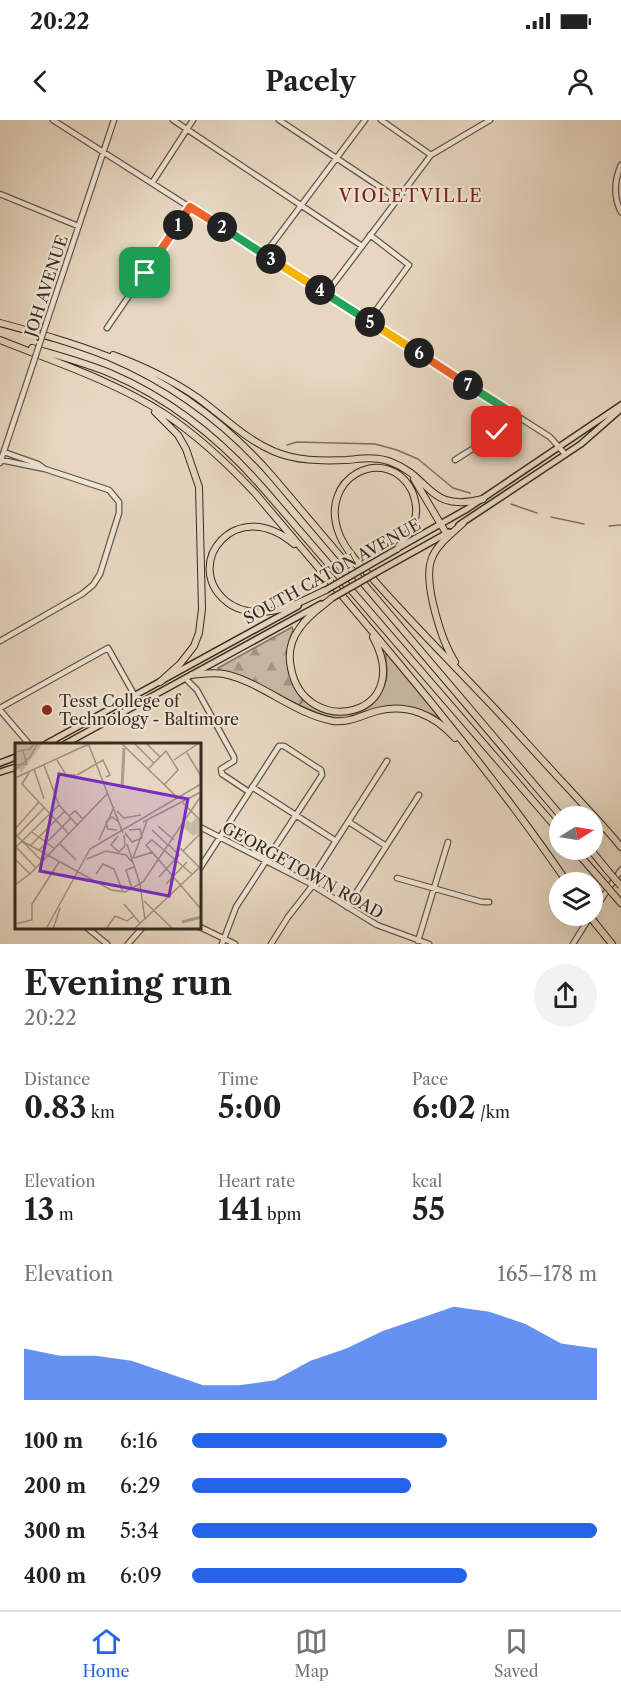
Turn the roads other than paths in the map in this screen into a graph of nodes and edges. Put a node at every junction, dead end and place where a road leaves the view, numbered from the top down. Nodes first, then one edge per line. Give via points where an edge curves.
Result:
1 (114, 120) edge
2 (173, 120) edge
3 (193, 120) edge
4 (279, 120) edge
5 (365, 120) edge
6 (381, 120) edge
7 (57, 121) edge
8 (487, 121) edge
9 (188, 129) junction
10 (103, 152) junction
11 (430, 155) junction
12 (336, 158) junction
13 (621, 165) edge
14 (152, 183) junction
15 (0, 194) edge
16 (398, 199) junction
17 (301, 206) junction
18 (190, 207) junction
19 (621, 212) edge
20 (78, 226) junction
21 (370, 235) junction
22 (362, 246) junction
23 (264, 255) junction
24 (326, 294) junction
25 (368, 321) junction
26 (0, 323) edge
27 (107, 328) dead end
28 (30, 332) junction
29 (0, 340) edge
30 (130, 394) junction
31 (621, 407) edge
32 (511, 412) junction
33 (560, 447) junction
34 (4, 452) junction
35 (565, 454) junction
36 (455, 460) dead end
37 (0, 461) edge
38 (45, 469) junction
39 (410, 474) junction
40 (483, 499) junction
41 (464, 523) junction
42 (441, 525) junction
43 (446, 533) junction
44 (397, 549) junction
45 (309, 557) junction
46 (326, 590) junction
47 (332, 598) junction
48 (360, 616) junction
49 (2, 638) edge
50 (189, 677) junction
51 (160, 682) junction
52 (478, 691) junction
53 (135, 696) junction
54 (0, 709) edge
55 (28, 743) edge
56 (48, 743) edge
57 (67, 743) edge
58 (15, 757) edge
59 (387, 761) dead end
60 (0, 763) edge
61 (15, 767) edge
62 (0, 772) edge
63 (252, 787) junction
64 (249, 792) junction
65 (419, 795) dead end
66 (507, 797) junction
67 (553, 806) edge
68 (296, 815) junction
69 (549, 819) edge
70 (349, 822) junction
71 (201, 828) edge
72 (220, 837) junction
73 (336, 841) junction
74 (448, 842) dead end
75 (386, 846) junction
76 (621, 847) edge
77 (584, 860) edge
78 (599, 860) edge
79 (267, 861) junction
80 (201, 866) edge
81 (621, 870) edge
82 (560, 872) edge
83 (397, 878) dead end
84 (311, 884) junction
85 (621, 886) edge
86 (434, 888) junction
87 (603, 896) edge
88 (489, 902) dead end
89 (621, 903) edge
90 (347, 907) junction
91 (584, 926) edge
92 (597, 926) edge
93 (201, 927) edge
94 (88, 929) edge
95 (141, 929) edge
96 (224, 937) junction
97 (418, 941) junction
98 (107, 944) edge
99 (128, 944) edge
100 (222, 944) edge
101 (235, 944) edge
102 (271, 944) edge
103 (429, 944) edge
104 (573, 944) edge
105 (612, 944) edge

1 - 10 street, JOH AVENUE
2 - 9 street
3 - 9 street
4 - 12 street
5 - 12 street
6 - 11 street
7 - 10 street
8 - 11 street
9 - 14 street
9 - 17 street
10 - 14 street
10 - 20 street, JOH AVENUE
11 - 16 street
12 - 16 street
12 - 17 street
13 - 19 street via 615,193
14 - 18 street
15 - 20 street
16 - 21 street
17 - 22 street
17 - 23 street
18 - 23 street
18 - 27 street
20 - 34 street, JOH AVENUE, bridge
21 - 22 street
21 - 25 street via 409,265
22 - 24 street
23 - 24 street
24 - 25 street
25 - 32 street
26 - 28 highway
28 - 39 highway via 100,350 147,368 186,390 272,451 308,460 380,459
28 - 67 highway via 85,348 144,374 182,396 228,431 273,477
29 - 30 highway
29 - 69 highway via 125,380 173,407 218,442 253,477
30 - 45 highway via 178,423 221,458
30 - 51 highway via 160,415 178,435 193,467 200,500 199,633 188,657
31 - 33 main road, SOUTH CATON AVENUE
31 - 35 main road, SOUTH CATON AVENUE
32 - 33 street
32 - 36 street via 496,434
33 - 35 street
33 - 40 main road, SOUTH CATON AVENUE
34 - 37 street, JOH AVENUE
34 - 38 street
35 - 41 main road, SOUTH CATON AVENUE
37 - 38 street
38 - 49 street via 110,490 120,508 97,580 82,594
39 - 40 highway via 448,501
39 - 42 highway
40 - 42 main road, SOUTH CATON AVENUE
41 - 43 main road, SOUTH CATON AVENUE
41 - 52 highway via 434,553 429,576 446,646
42 - 43 highway
42 - 44 main road, SOUTH CATON AVENUE
43 - 47 main road, SOUTH CATON AVENUE, bridge
44 - 46 main road, SOUTH CATON AVENUE, bridge
44 - 52 highway via 415,521 413,495 406,482 393,472 377,468 360,471 348,478 335,499 336,526 344,543
45 - 46 highway via 271,529 241,527 224,537 213,552 212,582 230,604 252,612 282,609
45 - 48 highway
46 - 51 main road, SOUTH CATON AVENUE
47 - 48 highway via 300,627 290,654 295,683 320,707 336,712 353,711 368,703 379,689 384,672 381,654
47 - 50 main road, SOUTH CATON AVENUE
48 - 66 highway
50 - 57 main road, SOUTH CATON AVENUE
50 - 64 street via 234,757 221,772
50 - 66 highway via 226,675 334,721 387,709 417,711 440,722
51 - 53 main road, SOUTH CATON AVENUE
52 - 76 highway
53 - 54 street via 108,648
53 - 56 main road, SOUTH CATON AVENUE
54 - 55 street
58 - 60 main road
59 - 70 street
61 - 62 main road
63 - 64 street
63 - 68 street
63 - 68 street via 280,745 322,772
64 - 72 street
65 - 75 street
66 - 82 highway
68 - 73 street
68 - 79 street
70 - 73 street
70 - 75 street
71 - 72 street, GEORGETOWN ROAD
72 - 79 street, GEORGETOWN ROAD
72 - 80 street
73 - 84 street
74 - 86 street
75 - 90 street
77 - 89 highway, bridge
78 - 85 highway, bridge
79 - 84 street, GEORGETOWN ROAD
79 - 96 street via 236,907
81 - 87 street
83 - 86 street
84 - 90 street, GEORGETOWN ROAD
84 - 102 street
86 - 88 street
86 - 97 street
90 - 97 street, GEORGETOWN ROAD via 377,925
91 - 104 street
92 - 105 highway, bridge
93 - 96 street
94 - 98 street
95 - 99 street
96 - 100 street
96 - 101 street
97 - 103 street, GEORGETOWN ROAD

